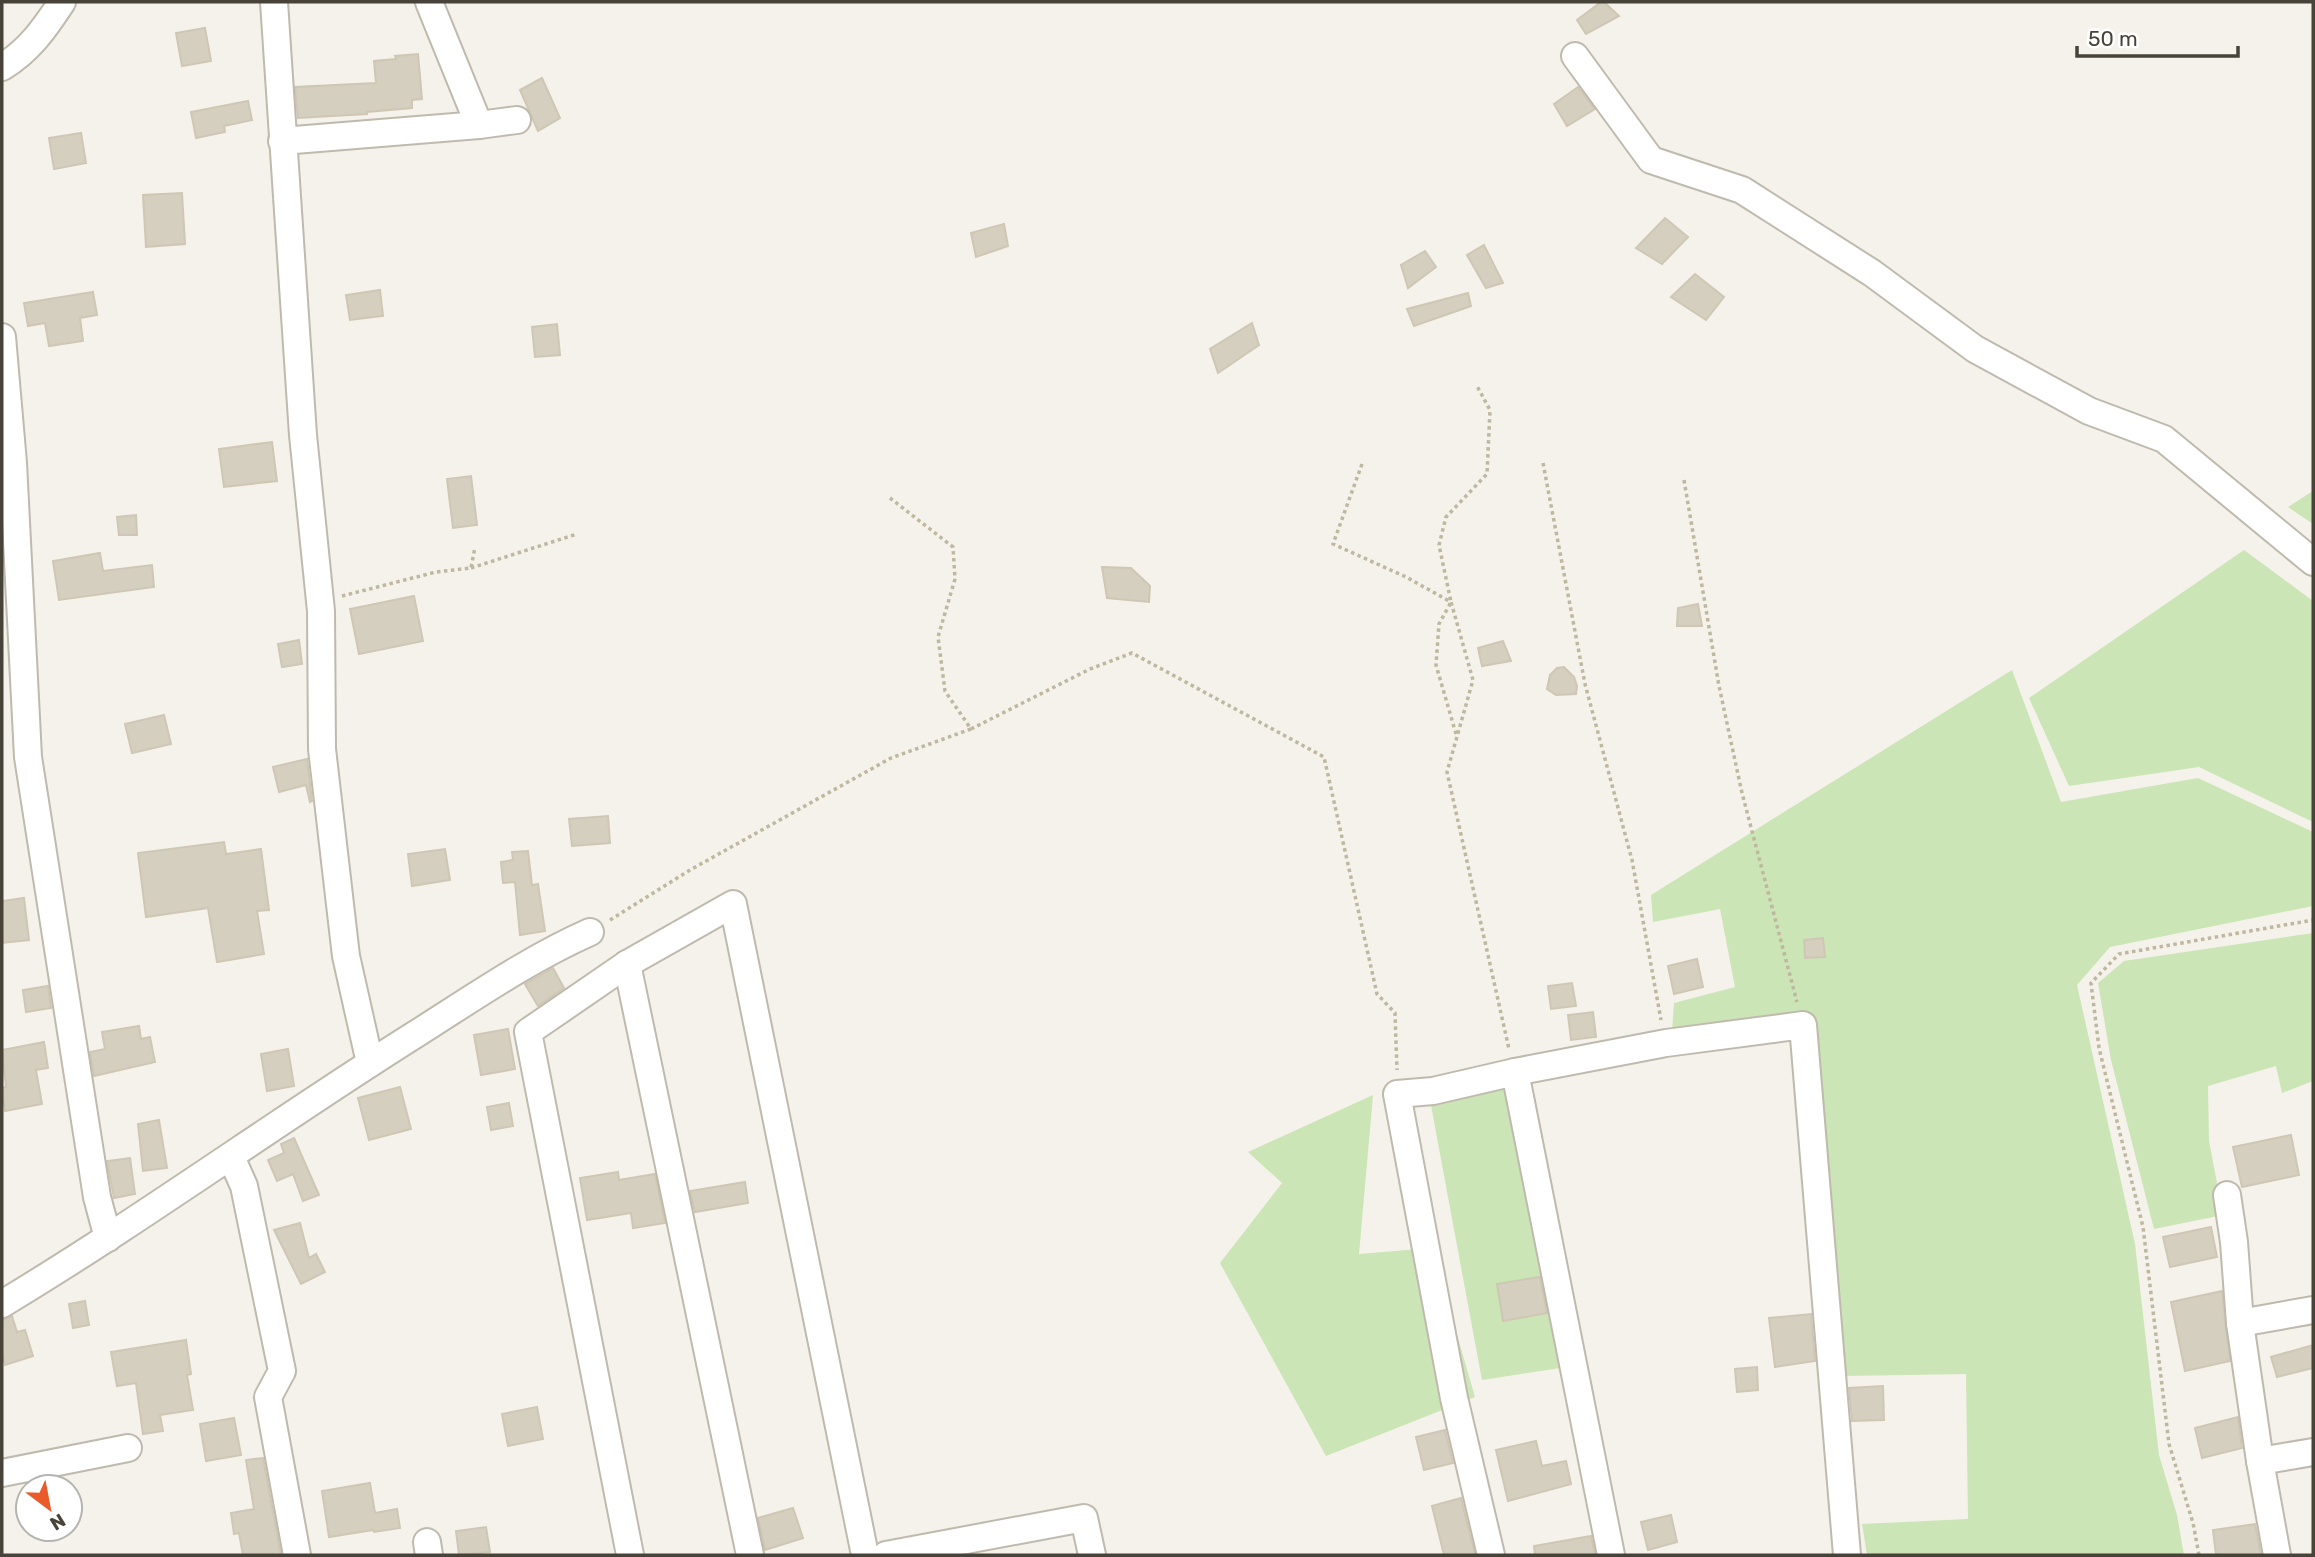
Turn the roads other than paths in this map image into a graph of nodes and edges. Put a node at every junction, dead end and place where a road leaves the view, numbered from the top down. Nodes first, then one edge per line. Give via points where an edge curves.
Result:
1 (62, 2) edge
2 (274, 2) edge
3 (429, 2) edge
4 (1575, 56) dead end
5 (2, 67) edge
6 (517, 120) dead end
7 (479, 125) junction
8 (282, 141) junction
9 (2, 337) edge
10 (2313, 562) edge
11 (590, 932) road end
12 (627, 964) junction
13 (370, 1062) junction
14 (1515, 1072) junction
15 (231, 1157) junction
16 (2227, 1195) dead end
17 (108, 1238) junction
18 (2, 1304) edge
19 (2313, 1310) edge
20 (2240, 1323) junction
21 (128, 1448) dead end
22 (2313, 1452) edge
23 (2260, 1461) junction
24 (2, 1473) edge
25 (983, 1547) edge
26 (297, 1555) edge
27 (630, 1555) edge
28 (750, 1555) edge
29 (866, 1555) edge
30 (886, 1555) edge
31 (1092, 1555) edge
32 (1491, 1555) edge
33 (1611, 1555) edge
34 (1847, 1555) edge
35 (2277, 1555) edge

1 - 5 street via 39,36
2 - 8 street
3 - 7 street
4 - 10 street via 1651,160 1742,190 1872,273 1975,349 2089,411 2164,439
6 - 7 street
7 - 8 street
8 - 13 street via 321,611 322,749 346,956
9 - 17 street via 27,757 97,1197
11 - 13 street
12 - 27 street via 527,1032
12 - 28 street
12 - 29 street via 733,904
13 - 15 street
14 - 32 street via 1433,1091 1397,1094 1454,1398
14 - 33 street
14 - 34 street via 1666,1043 1803,1025
15 - 17 street
15 - 26 street via 244,1186 282,1371 268,1396
16 - 20 street
17 - 18 street
19 - 20 street
20 - 23 street
21 - 24 street
22 - 23 street
23 - 35 street
25 - 30 street
25 - 31 street via 1084,1518

